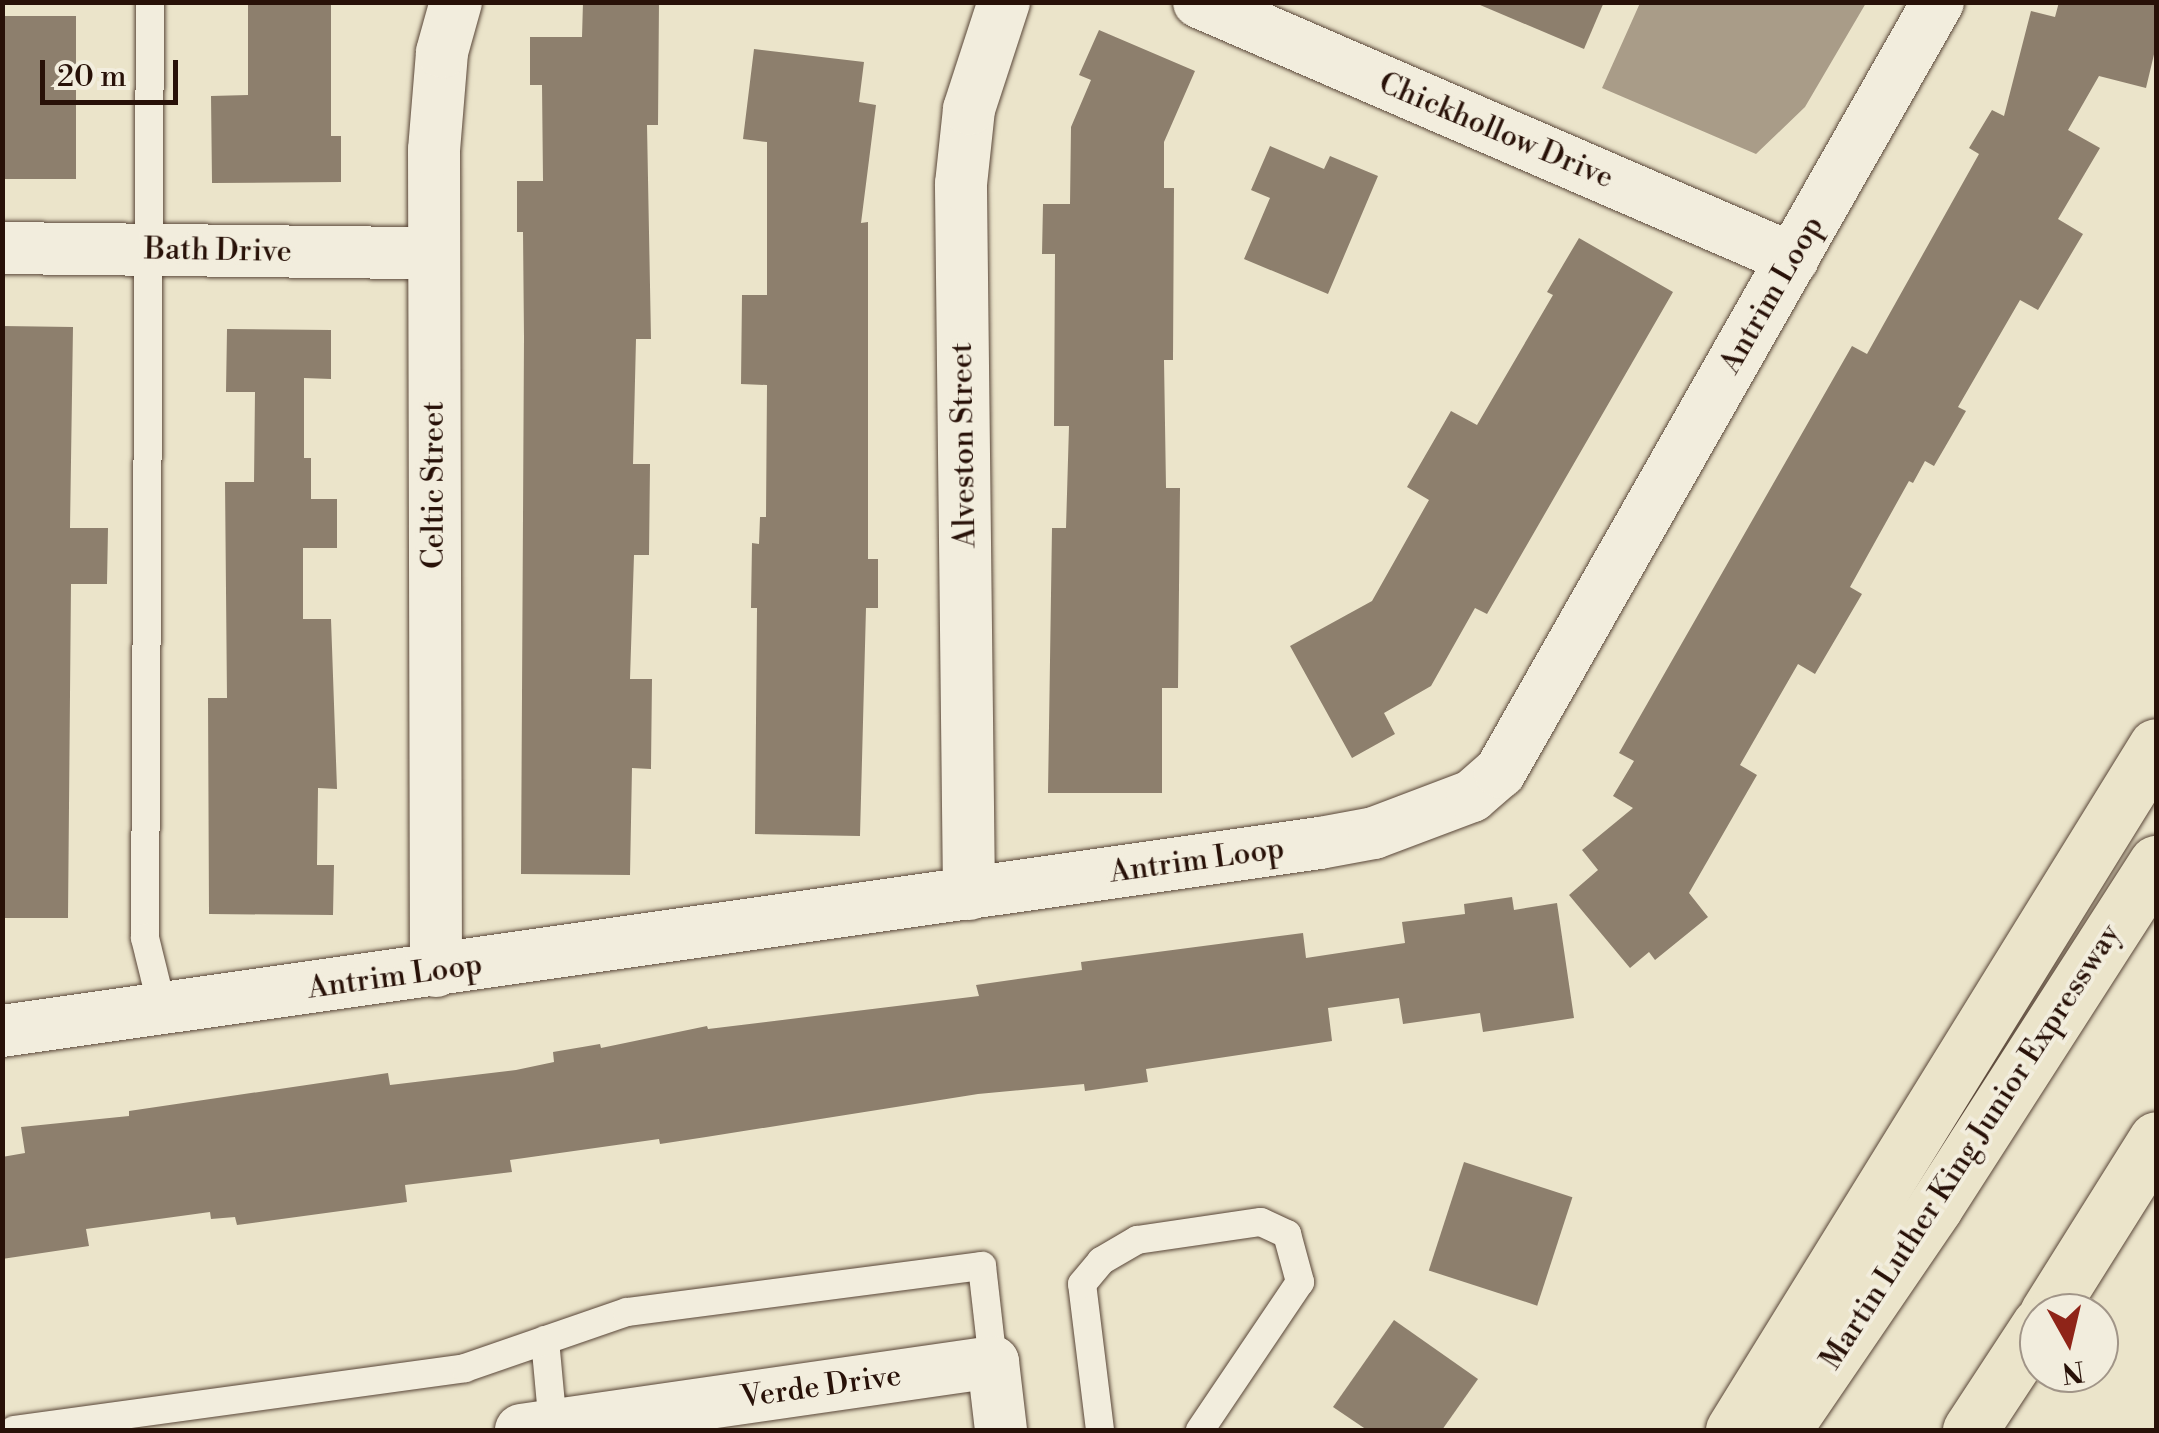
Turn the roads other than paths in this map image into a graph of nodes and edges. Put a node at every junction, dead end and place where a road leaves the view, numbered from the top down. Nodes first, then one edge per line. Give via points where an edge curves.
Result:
1 (150, 2) edge
2 (456, 2) edge
3 (1004, 2) edge
4 (1199, 2) edge
5 (1938, 2) edge
6 (2, 248) edge
7 (148, 250) junction
8 (433, 254) junction
9 (1793, 259) junction
10 (2156, 746) edge
11 (2156, 863) edge
12 (969, 894) junction
13 (436, 971) junction
14 (163, 1011) junction
15 (2, 1031) edge
16 (2156, 1139) edge
17 (2156, 1210) edge
18 (2061, 1293) edge
19 (2073, 1293) edge
20 (545, 1340) junction
21 (2019, 1358) edge
22 (993, 1362) junction
23 (537, 1428) edge
24 (14, 1430) edge
25 (1001, 1430) edge
26 (1100, 1430) edge
27 (1200, 1430) edge
28 (1734, 1430) edge
29 (1784, 1430) edge
30 (1970, 1430) edge

1 - 7 lane
2 - 8 street, Celtic Street via 442,52
3 - 12 street, Alveston Street via 968,108 961,184
4 - 9 street, Chickhollow Drive
5 - 9 street, Antrim Loop
6 - 7 street, Bath Drive
7 - 8 street, Bath Drive
7 - 14 lane via 144,938
8 - 13 street, Celtic Street
9 - 12 street, Antrim Loop via 1500,772 1472,796 1374,833
10 - 28 highway
11 - 29 highway, Martin Luther King Junior Expressway
12 - 13 street, Antrim Loop
13 - 14 street, Antrim Loop
14 - 15 street, Antrim Loop
16 - 18 highway
17 - 19 highway
20 - 22 lane via 627,1312 982,1266
20 - 23 lane
20 - 24 lane via 465,1368
21 - 30 highway
22 - 23 street, Verde Drive
22 - 25 street
26 - 27 lane via 1082,1284 1101,1261 1137,1240 1261,1222 1287,1234 1300,1282

